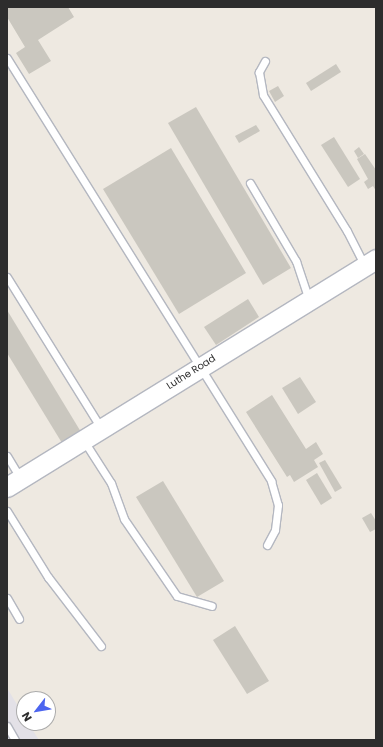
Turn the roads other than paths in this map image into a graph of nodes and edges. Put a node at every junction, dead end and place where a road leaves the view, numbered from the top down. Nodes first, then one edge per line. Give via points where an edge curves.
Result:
1 (7, 58) edge
2 (265, 61) dead end
3 (250, 183) dead end
4 (370, 263) edge
5 (7, 277) edge
6 (309, 300) junction
7 (200, 367) junction
8 (101, 428) junction
9 (83, 439) junction
10 (7, 456) edge
11 (14, 482) edge
12 (7, 511) edge
13 (266, 545) dead end
14 (7, 598) edge
15 (212, 606) dead end
16 (19, 619) dead end
17 (101, 646) dead end
18 (7, 726) edge
19 (15, 740) edge

1 - 7 lane
2 - 4 lane via 259,72 263,95 347,231
3 - 6 lane via 296,261
4 - 6 street, Luthe Road
5 - 8 lane
6 - 7 street, Luthe Road
7 - 8 street, Luthe Road
7 - 13 lane via 271,481 278,505 275,530
8 - 9 street, Luthe Road
9 - 11 street, Luthe Road
9 - 15 lane via 111,483 124,519 176,596
10 - 11 lane
12 - 17 lane via 48,576
14 - 16 lane
18 - 19 lane

